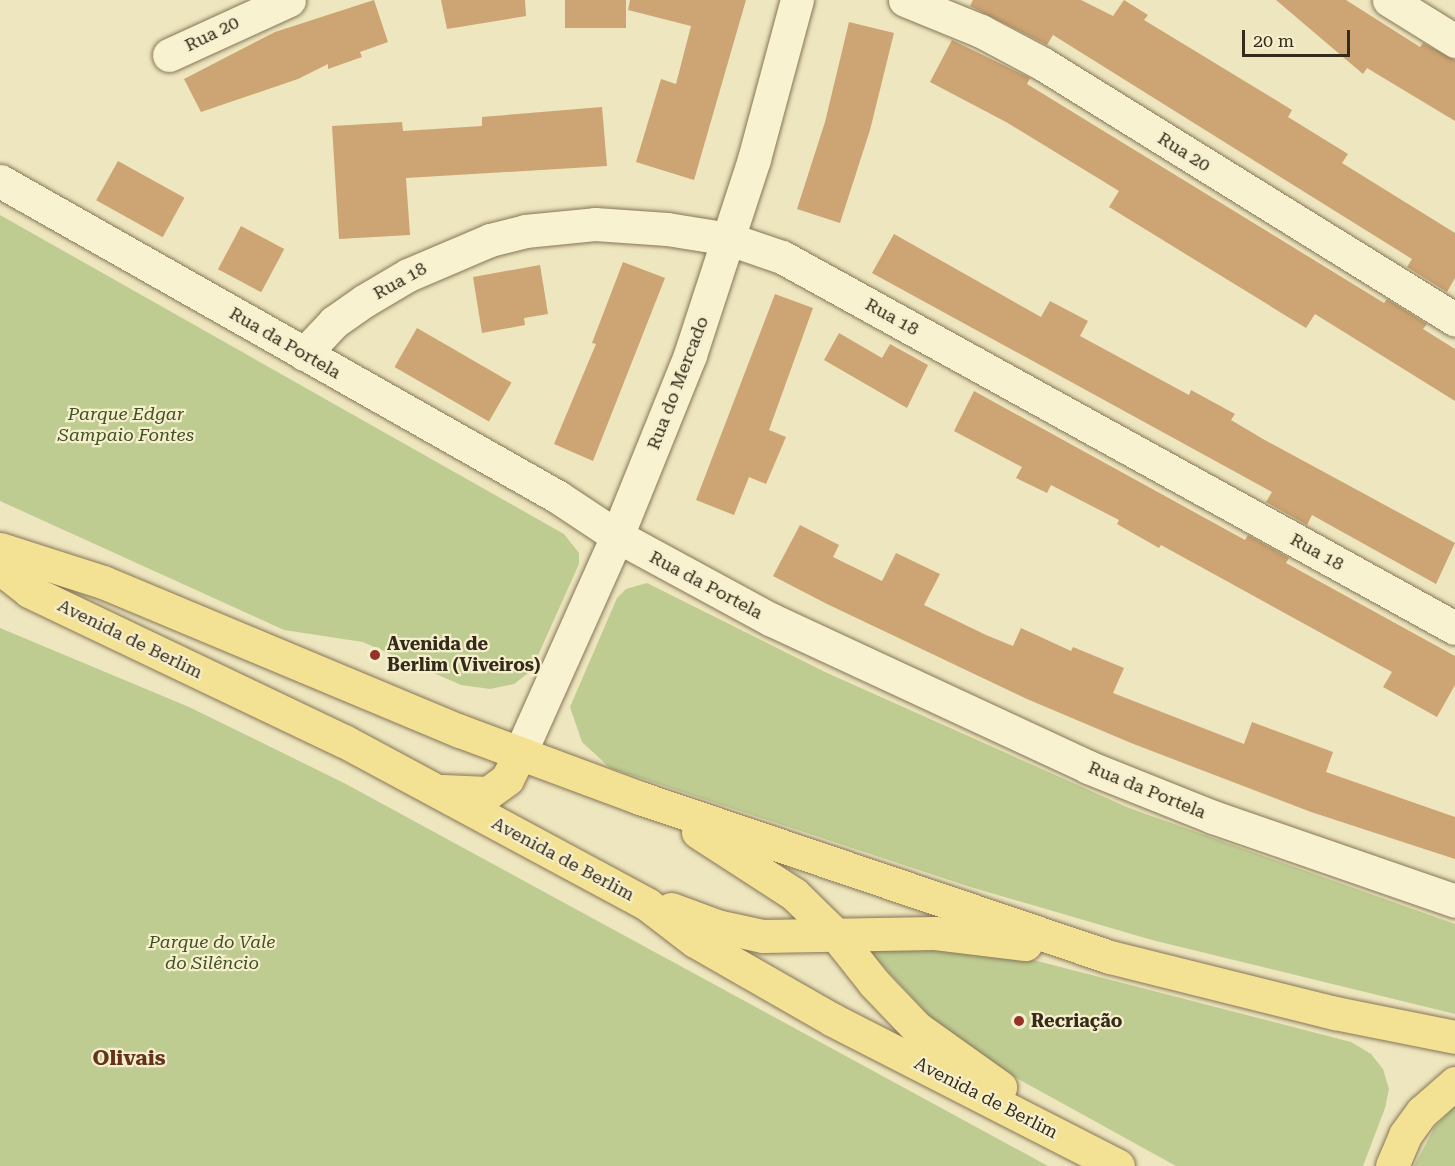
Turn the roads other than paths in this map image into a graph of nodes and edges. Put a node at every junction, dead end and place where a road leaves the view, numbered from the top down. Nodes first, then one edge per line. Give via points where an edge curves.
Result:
1 (289, 0) edge
2 (797, 0) edge
3 (905, 0) edge
4 (1389, 0) edge
5 (1455, 41) edge
6 (169, 55) dead end
7 (0, 181) edge
8 (729, 239) junction
9 (1455, 319) edge
10 (304, 354) junction
11 (617, 536) junction
12 (0, 549) edge
13 (0, 568) edge
14 (15, 586) edge
15 (1455, 628) edge
16 (520, 753) junction
17 (430, 787) junction
18 (639, 798) junction
19 (1455, 901) edge
20 (648, 905) junction
21 (836, 934) junction
22 (1110, 957) junction
23 (1455, 1037) edge
24 (1455, 1083) edge
25 (1106, 1159) edge
26 (1392, 1166) edge

1 - 6 street, Rua 20
2 - 8 street, Rua do Mercado
3 - 9 street, Rua 20 via 981,31 1033,59
4 - 5 street
7 - 10 street, Rua da Portela
8 - 10 street, Rua 18 via 667,229 595,224 536,229 490,240 408,275 364,301 334,322
8 - 11 street, Rua do Mercado via 690,355
8 - 15 street, Rua 18 via 782,257
10 - 11 street, Rua da Portela via 567,502
11 - 16 street, Rua do Mercado
11 - 19 street, Rua da Portela via 772,620 1035,744 1213,817
12 - 16 main road, Avenida de Berlim via 103,582
13 - 14 main road, Avenida de Berlim
14 - 17 main road, Avenida de Berlim via 344,741
16 - 17 main road via 507,779 488,793 469,795
16 - 18 main road, Avenida de Berlim
17 - 20 main road, Avenida de Berlim
18 - 21 main road via 771,877
18 - 22 main road
20 - 21 main road via 752,934
20 - 25 main road, Avenida de Berlim via 695,941 833,1020
21 - 22 main road via 959,934
21 - 25 main road via 874,983 917,1028
22 - 23 main road via 1323,1010
24 - 26 main road via 1422,1112 1405,1136

